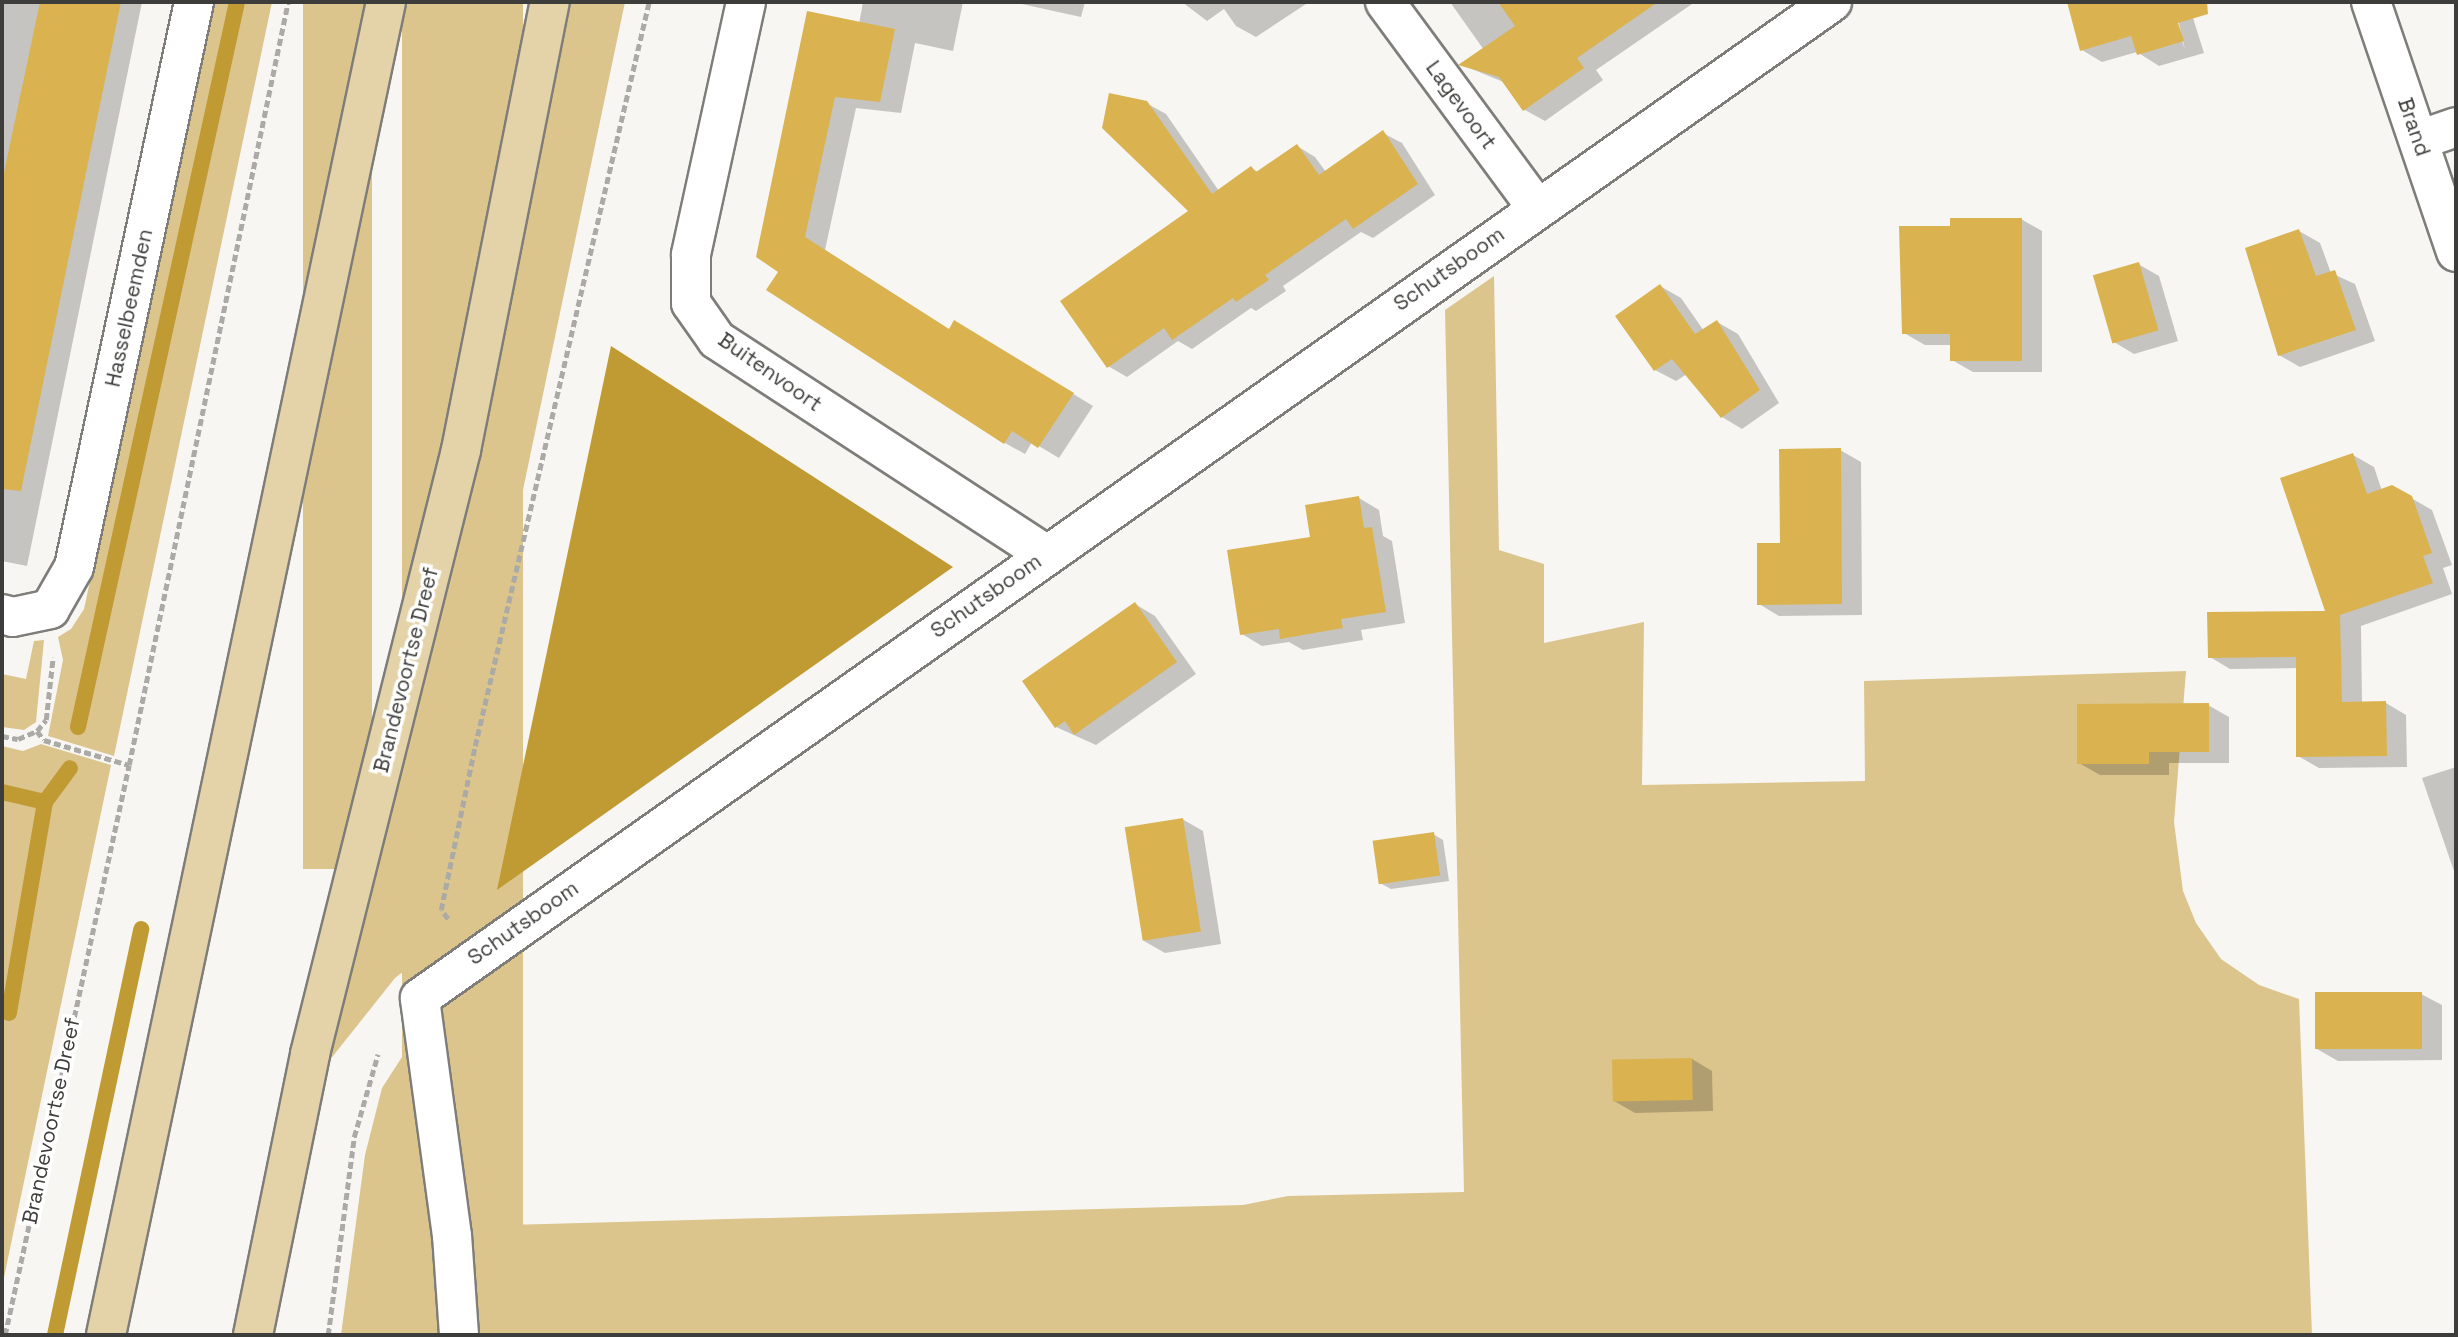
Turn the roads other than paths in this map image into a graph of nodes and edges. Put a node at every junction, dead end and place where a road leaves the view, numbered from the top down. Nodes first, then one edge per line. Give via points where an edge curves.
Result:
1 (194, 2) edge
2 (386, 2) edge
3 (550, 2) edge
4 (746, 2) edge
5 (1385, 2) edge
6 (1832, 2) edge
7 (2371, 2) edge
8 (2456, 127) edge
9 (2419, 140) junction
10 (1536, 207) junction
11 (2456, 252) edge
12 (1045, 554) junction
13 (2, 614) edge
14 (106, 1335) edge
15 (253, 1335) edge
16 (458, 1335) edge

1 - 13 street, Hasselbeemden via 74,567 50,609 13,617
2 - 14 main road
3 - 15 main road, Brandevoortse Dreef via 461,450 310,1054
4 - 12 street, Buitenvoort via 691,255 691,303 717,340
5 - 10 street, Lagevoort
6 - 10 street, Schutsboom
7 - 9 street, Brand
8 - 9 street
9 - 11 street, Brand
10 - 12 street, Schutsboom
12 - 16 street, Schutsboom via 420,999 452,1236

